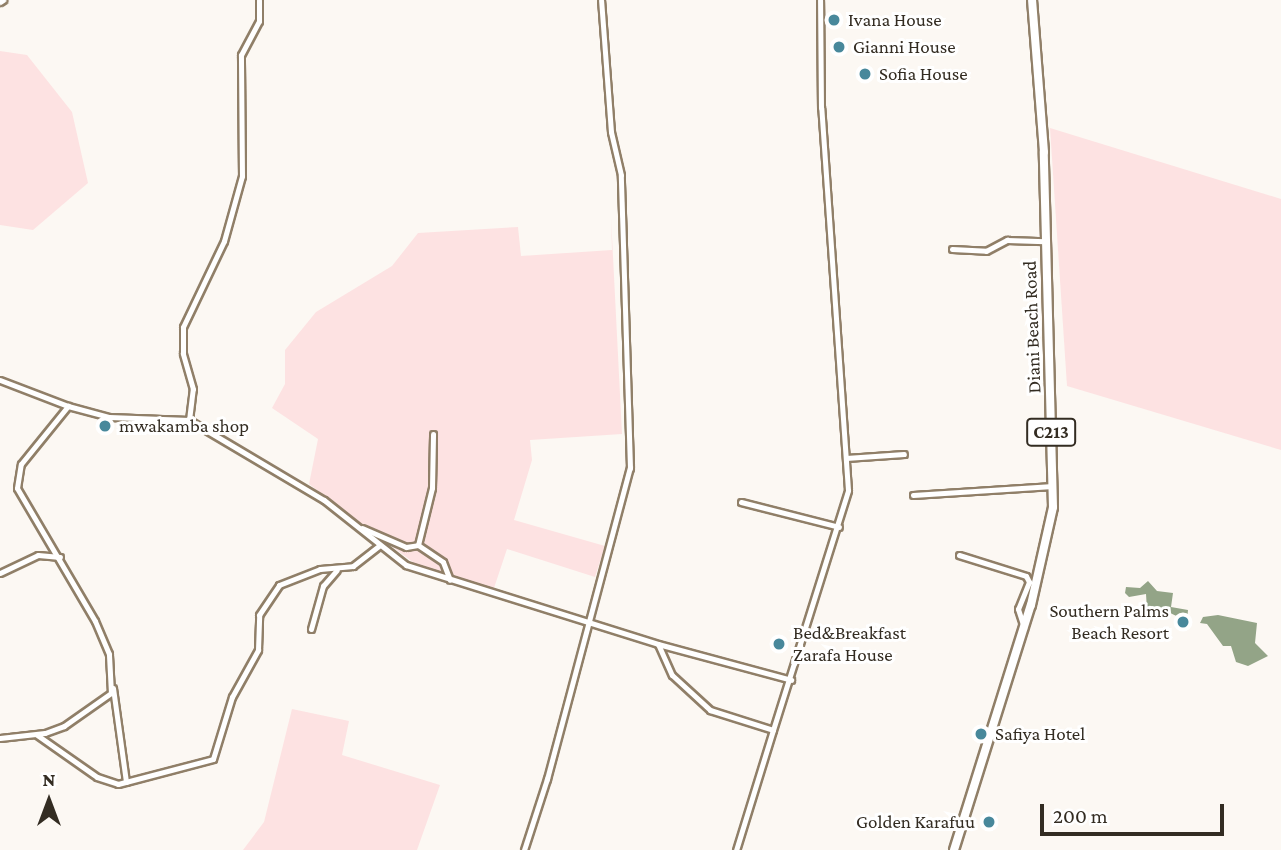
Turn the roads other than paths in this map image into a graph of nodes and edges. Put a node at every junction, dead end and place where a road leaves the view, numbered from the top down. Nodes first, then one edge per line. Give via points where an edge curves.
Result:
1 (259, 0) edge
2 (601, 0) edge
3 (820, 0) edge
4 (1032, 0) edge
5 (1045, 241) junction
6 (952, 249) dead end
7 (0, 380) edge
8 (68, 407) junction
9 (189, 419) junction
10 (433, 434) dead end
11 (904, 454) dead end
12 (846, 458) junction
13 (1053, 486) junction
14 (913, 495) dead end
15 (741, 502) dead end
16 (356, 525) junction
17 (839, 527) junction
18 (418, 545) junction
19 (379, 546) junction
20 (958, 555) dead end
21 (60, 557) junction
22 (337, 570) junction
23 (0, 573) edge
24 (450, 579) junction
25 (588, 621) junction
26 (1024, 628) junction
27 (311, 629) dead end
28 (658, 644) junction
29 (790, 680) junction
30 (111, 682) junction
31 (769, 729) junction
32 (37, 735) junction
33 (0, 738) edge
34 (126, 782) junction
35 (524, 850) edge
36 (736, 850) edge
37 (954, 850) edge

1 - 9 street via 259,21 241,55 245,107 242,176 224,241 183,327 183,352 193,389
2 - 25 street via 611,132 621,175 630,458
3 - 12 street via 821,108
4 - 5 main road, Diani Beach Road / C213 via 1044,152
5 - 6 street via 1007,240 986,251
5 - 13 main road, Diani Beach Road / C213
7 - 8 street
8 - 9 street via 109,417
8 - 21 street via 16,474 20,496
9 - 16 street via 258,457
10 - 18 street via 432,488
11 - 12 street
12 - 17 street via 848,490
13 - 14 street
13 - 26 main road, Diani Beach Road / C213 via 1049,542
15 - 17 street
16 - 18 street via 406,547
16 - 19 street
17 - 29 street
18 - 24 street via 443,562
19 - 22 street via 353,566
19 - 24 street via 406,565
20 - 26 street via 1026,576 1029,582 1018,609
21 - 23 street via 38,555
21 - 30 street via 107,648
22 - 27 street via 323,586
22 - 34 street via 320,569 286,580 259,615 258,650 232,697 213,759
24 - 25 street
25 - 28 street
25 - 35 street
26 - 37 main road, Diani Beach Road / C213
28 - 29 street
28 - 31 street via 672,676 699,702 710,710
29 - 31 street
30 - 32 street via 108,697 64,726
30 - 34 street
31 - 36 street
32 - 33 street
32 - 34 street via 97,777 109,783

